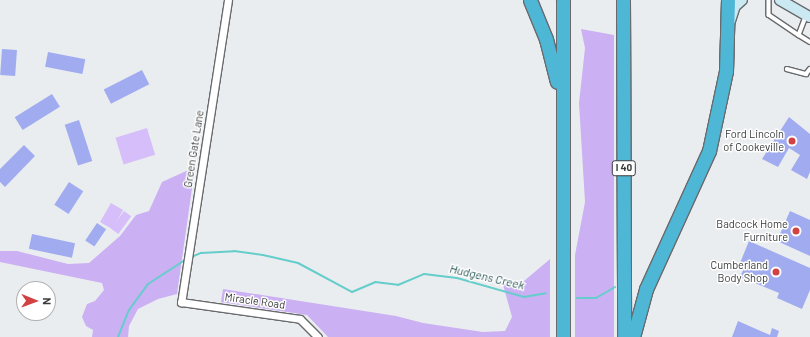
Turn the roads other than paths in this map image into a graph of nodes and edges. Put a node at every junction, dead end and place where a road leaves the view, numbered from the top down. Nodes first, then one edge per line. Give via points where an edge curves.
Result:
1 (228, 0) edge
2 (530, 0) edge
3 (563, 0) edge
4 (623, 0) edge
5 (728, 0) edge
6 (742, 0) edge
7 (770, 0) edge
8 (785, 1) edge
9 (809, 16) edge
10 (726, 34) junction
11 (799, 35) junction
12 (810, 42) edge
13 (787, 69) dead end
14 (810, 69) edge
15 (563, 135) junction
16 (181, 302) joint
17 (318, 337) edge
18 (563, 337) edge
19 (624, 337) edge
20 (633, 337) edge

1 - 16 street, Green Gate Lane
2 - 15 highway via 556,71
3 - 15 highway
4 - 19 highway, I 40
5 - 10 highway
6 - 10 main road via 735,6
7 - 11 lane via 769,15
8 - 9 main road
9 - 11 lane
10 - 20 highway via 725,78 709,151 646,289
11 - 12 lane
13 - 14 lane via 806,74
15 - 18 highway
16 - 17 street, Miracle Road via 300,319

